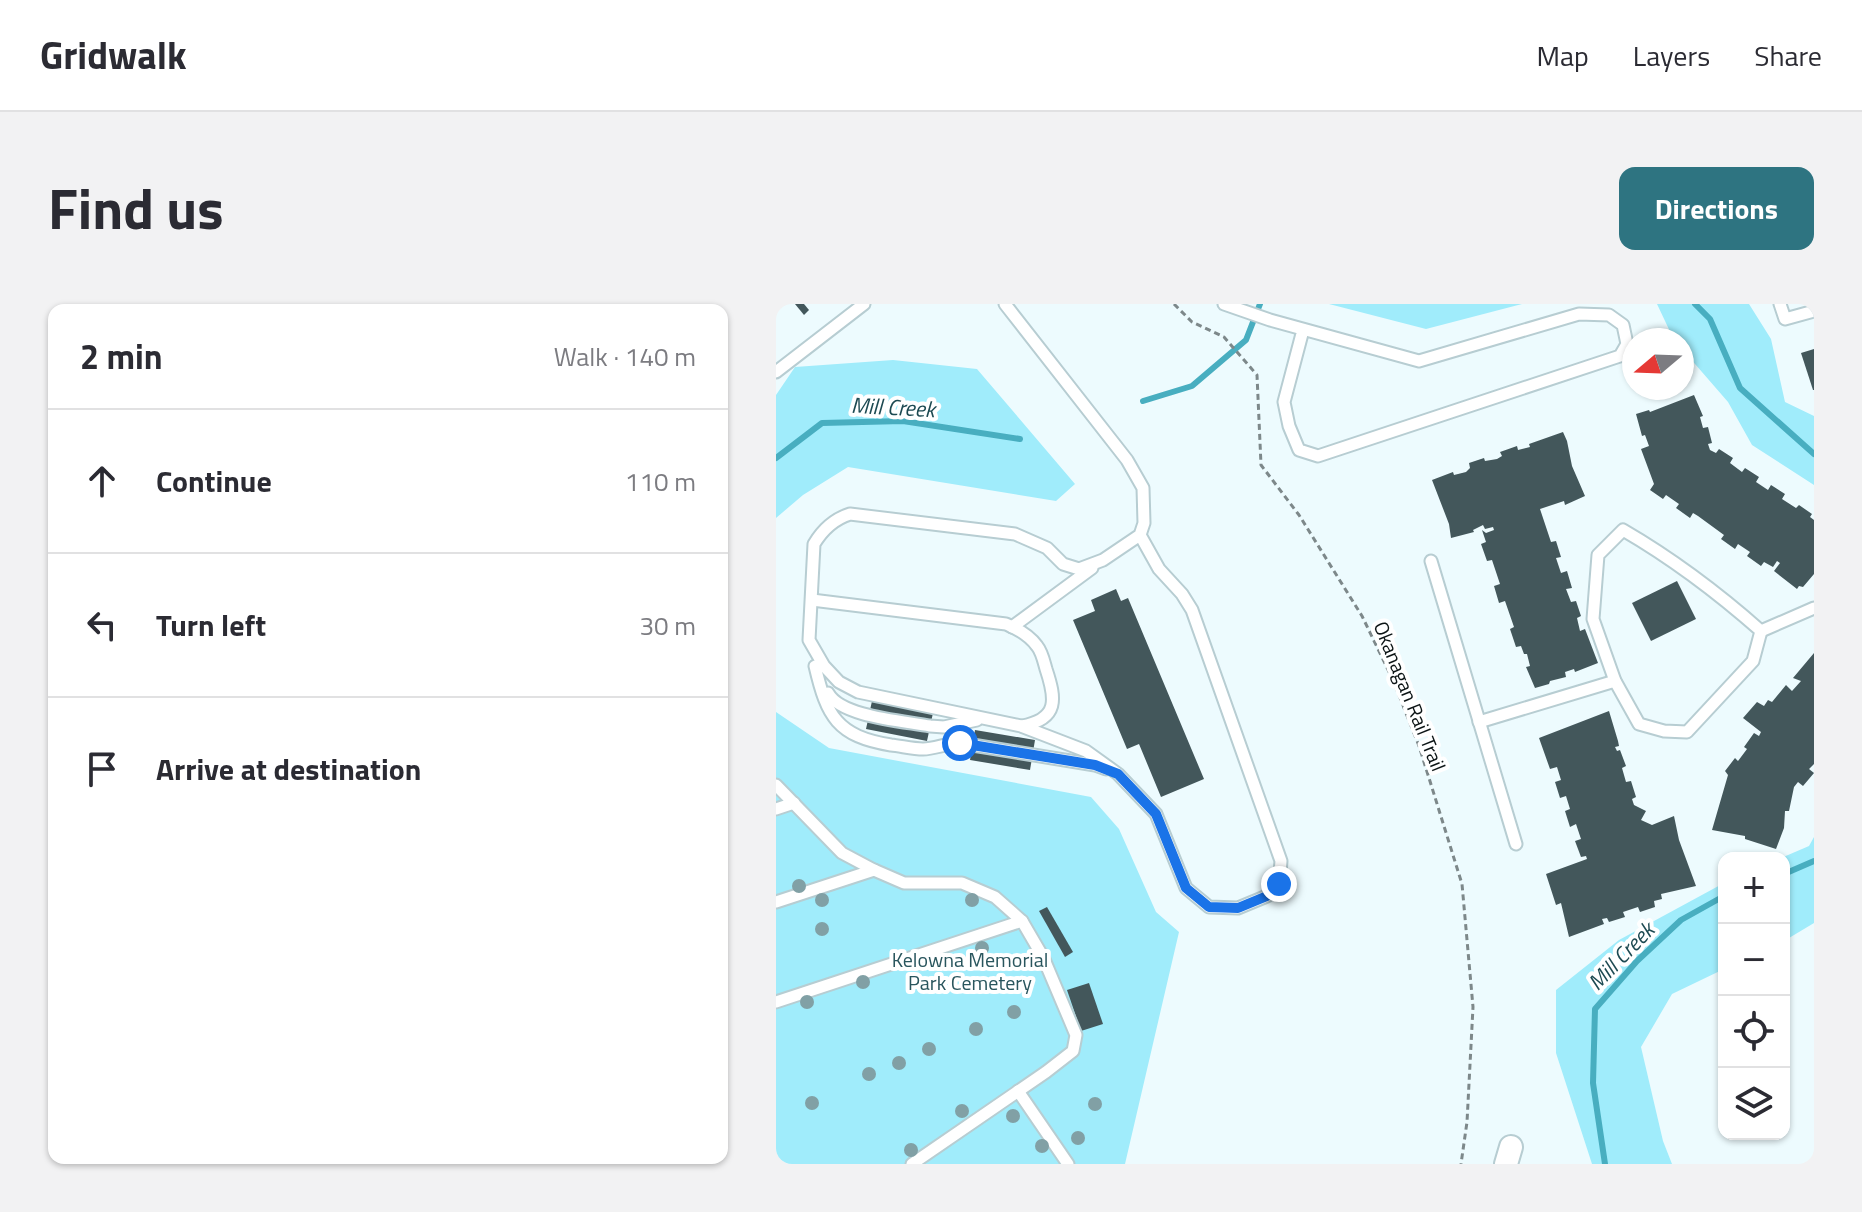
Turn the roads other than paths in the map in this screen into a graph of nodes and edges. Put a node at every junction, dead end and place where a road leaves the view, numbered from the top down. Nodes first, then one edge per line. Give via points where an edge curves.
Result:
1 (864, 304) edge
2 (1005, 304) edge
3 (1780, 304) edge
4 (1227, 305) edge
5 (1814, 311) edge
6 (1303, 330) junction
7 (776, 372) edge
8 (1140, 535) junction
9 (1103, 560) junction
10 (1431, 561) dead end
11 (812, 600) junction
12 (1814, 608) edge
13 (1012, 627) junction
14 (1761, 631) junction
15 (809, 640) junction
16 (815, 666) junction
17 (1615, 681) junction
18 (980, 719) junction
19 (1479, 722) junction
20 (1021, 726) junction
21 (1118, 774) junction
22 (776, 785) edge
23 (794, 803) junction
24 (776, 809) edge
25 (1516, 844) dead end
26 (874, 870) junction
27 (776, 902) edge
28 (1022, 921) junction
29 (776, 1002) edge
30 (1018, 1091) junction
31 (912, 1164) edge
32 (1068, 1164) edge

1 - 7 lane
2 - 8 lane via 1127,460 1143,488
3 - 5 lane via 1785,319
4 - 6 lane
6 - 6 lane via 1419,361 1594,314 1609,315 1623,325 1627,344 1620,356 1318,456 1299,450 1284,402
8 - 9 lane
8 - 21 lane via 1192,610 1281,861 1279,884 1267,896 1238,908 1209,907 1186,888 1156,814
9 - 11 lane via 1079,569 1015,534 850,514 821,532 814,544
9 - 13 lane
10 - 19 lane
11 - 13 lane
11 - 15 lane
12 - 14 lane
13 - 20 lane via 1038,647 1054,692 1046,716
14 - 17 lane via 1753,661 1687,732 1639,724
14 - 17 lane via 1664,554 1623,530 1598,555 1593,619
15 - 16 lane
15 - 18 lane via 839,682 858,692
16 - 18 lane via 833,702 848,710 944,727
16 - 21 lane via 830,710 842,728 859,737 924,749 960,743 1095,765
17 - 19 lane
18 - 20 lane
19 - 25 lane
20 - 21 lane via 1086,751
22 - 23 lane
23 - 24 lane
23 - 26 lane via 842,853
26 - 27 lane
26 - 28 lane via 904,883 962,883 995,897
28 - 29 lane
28 - 30 lane via 1076,1035 1073,1051
30 - 31 lane
30 - 32 lane

